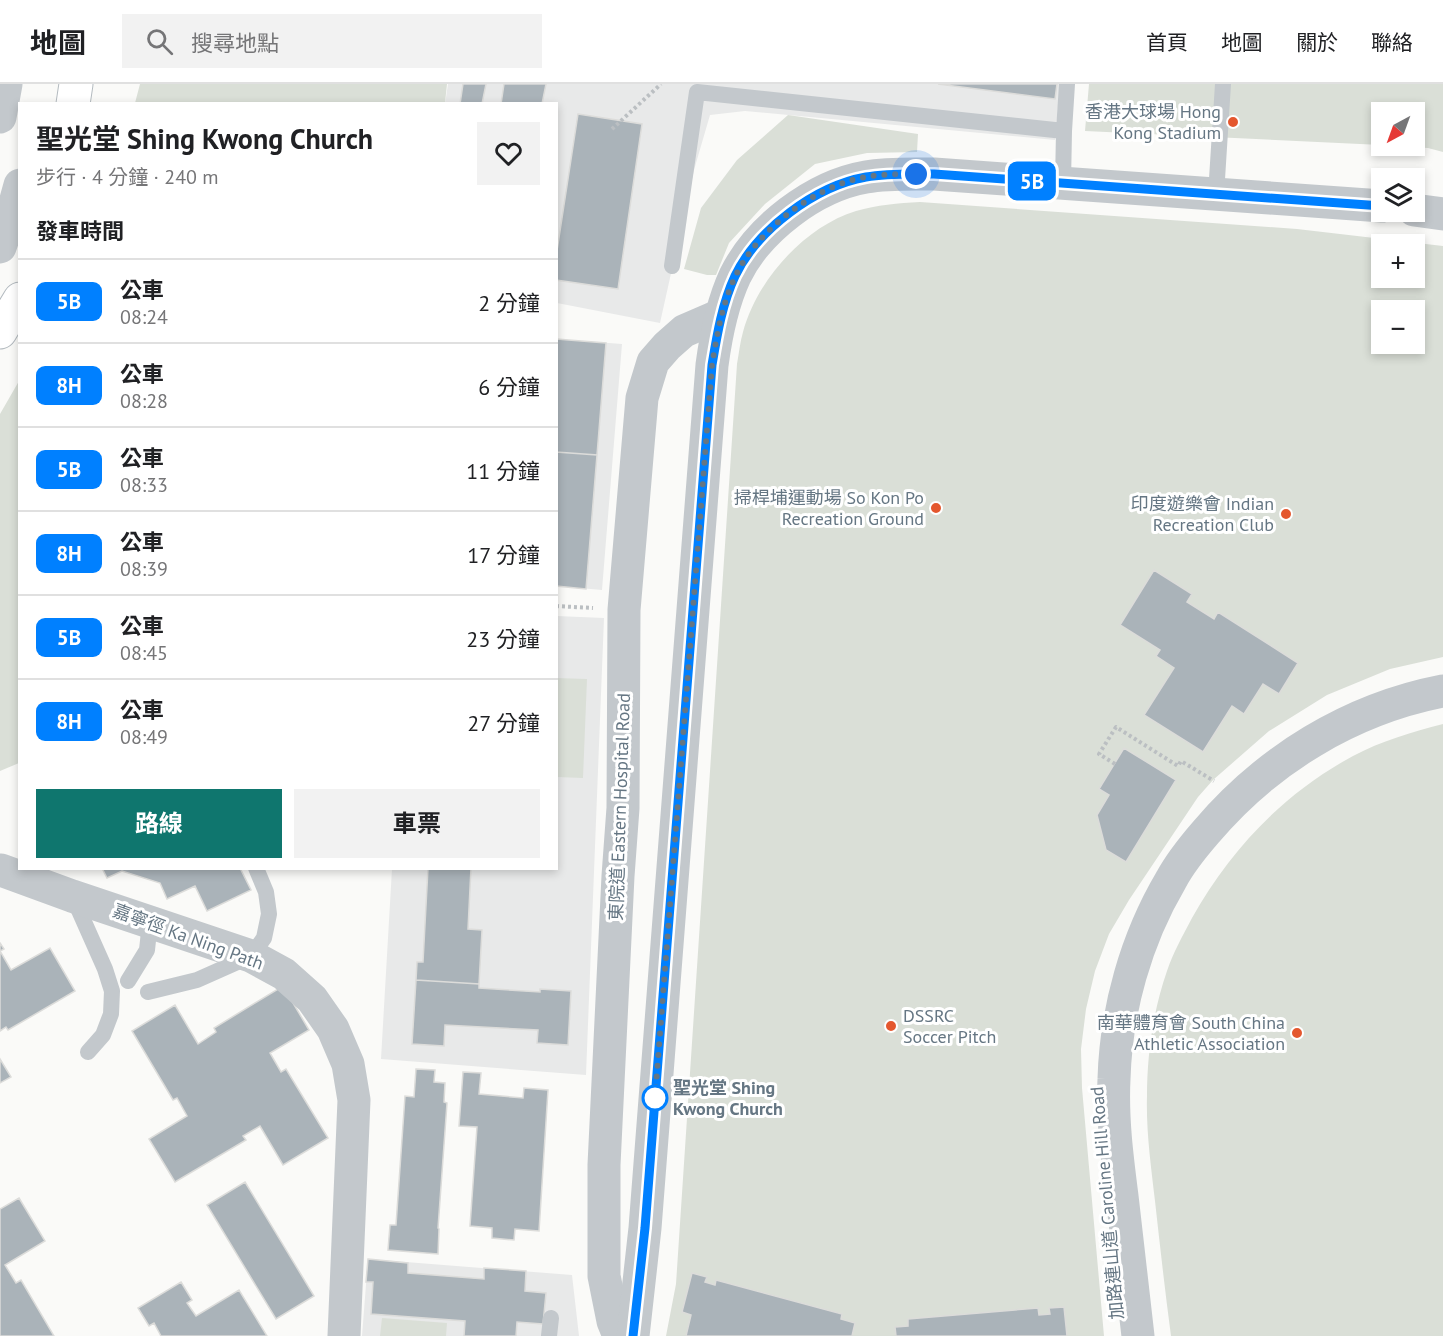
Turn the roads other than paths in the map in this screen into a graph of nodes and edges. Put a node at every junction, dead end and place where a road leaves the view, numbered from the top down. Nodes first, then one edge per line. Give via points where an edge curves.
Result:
1 (6, 84) edge
2 (76, 84) edge
3 (1067, 84) edge
4 (1224, 84) edge
5 (73, 102) edge
6 (0, 117) edge
7 (1064, 131) junction
8 (1063, 183) junction
9 (18, 192) edge
10 (1216, 195) junction
11 (1371, 205) edge
12 (1425, 212) edge
13 (1443, 214) edge
14 (0, 247) edge
15 (672, 266) dead end
16 (18, 302) edge
17 (721, 315) junction
18 (0, 332) edge
19 (1443, 691) edge
20 (1, 870) edge
21 (257, 870) edge
22 (72, 896) junction
23 (150, 922) junction
24 (251, 956) junction
25 (128, 981) dead end
26 (148, 992) dead end
27 (88, 1052) dead end
28 (551, 1318) dead end
29 (344, 1336) edge
30 (549, 1336) edge
31 (619, 1336) edge
32 (633, 1336) edge
33 (1138, 1336) edge

1 - 6 street
2 - 5 main road
3 - 7 lane
4 - 10 lane
7 - 8 lane
7 - 15 lane via 698,92
8 - 10 street
8 - 17 street via 934,174 897,174 840,183 792,210 769,230 736,274
9 - 14 street
10 - 11 street
12 - 13 street
16 - 18 main road
17 - 31 street, 東院道 Eastern Hospital Road via 684,332 667,346 653,362 642,398 624,610 623,808 604,1165 604,1276
17 - 32 street via 712,365 645,1228
19 - 33 street, 加路連山道 Caroline Hill Road via 1356,718 1273,767 1246,789 1195,844 1154,910 1122,1009 1114,1079 1116,1142
20 - 22 street, 嘉寧徑 Ka Ning Path
21 - 24 lane via 269,914 264,938
22 - 23 street, 嘉寧徑 Ka Ning Path
22 - 27 lane via 112,991 111,1014 103,1035
23 - 24 street, 嘉寧徑 Ka Ning Path
23 - 25 lane via 147,950
24 - 26 lane via 197,980
24 - 29 street, 嘉寧徑 Ka Ning Path via 284,974 312,999 333,1029 348,1064 354,1100
28 - 30 lane

